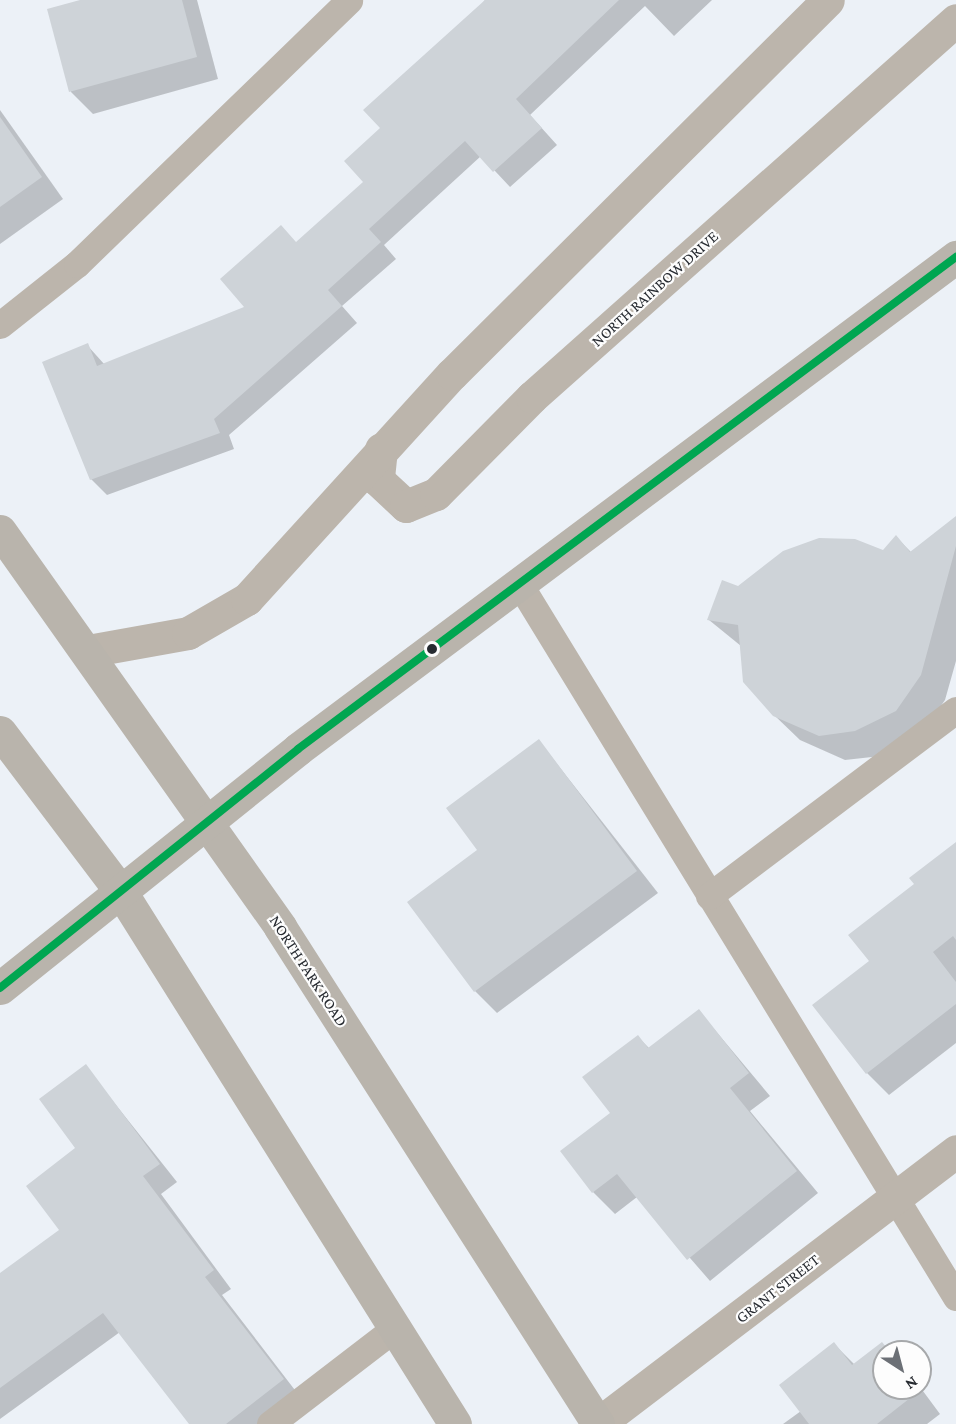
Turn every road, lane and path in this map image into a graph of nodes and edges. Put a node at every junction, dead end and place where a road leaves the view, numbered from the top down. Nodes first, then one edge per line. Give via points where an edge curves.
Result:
1 (349, 0) edge
2 (828, 0) edge
3 (956, 20) edge
4 (956, 257) edge
5 (0, 325) edge
6 (381, 449) junction
7 (0, 531) edge
8 (520, 585) junction
9 (88, 651) junction
10 (956, 710) edge
11 (0, 732) edge
12 (208, 821) junction
13 (121, 892) junction
14 (709, 896) junction
15 (0, 988) edge
16 (956, 1151) edge
17 (894, 1200) junction
18 (956, 1297) edge
19 (395, 1328) junction
20 (270, 1424) edge
21 (455, 1424) edge
22 (598, 1424) edge

1 - 5 lane via 77,264
2 - 6 street
3 - 6 street, NORTH RAINBOW DRIVE via 532,397 436,495 406,506 378,480
4 - 8 street
6 - 9 street via 262,584 228,614 188,633
7 - 9 street, NORTH PARK ROAD
8 - 12 street
8 - 14 lane
9 - 12 street, NORTH PARK ROAD
10 - 14 lane
11 - 13 street
12 - 13 street
12 - 22 street, NORTH PARK ROAD
13 - 15 street
13 - 19 street
14 - 17 lane
16 - 17 street, GRANT STREET
17 - 18 lane
17 - 22 street, GRANT STREET
19 - 20 lane
19 - 21 street

